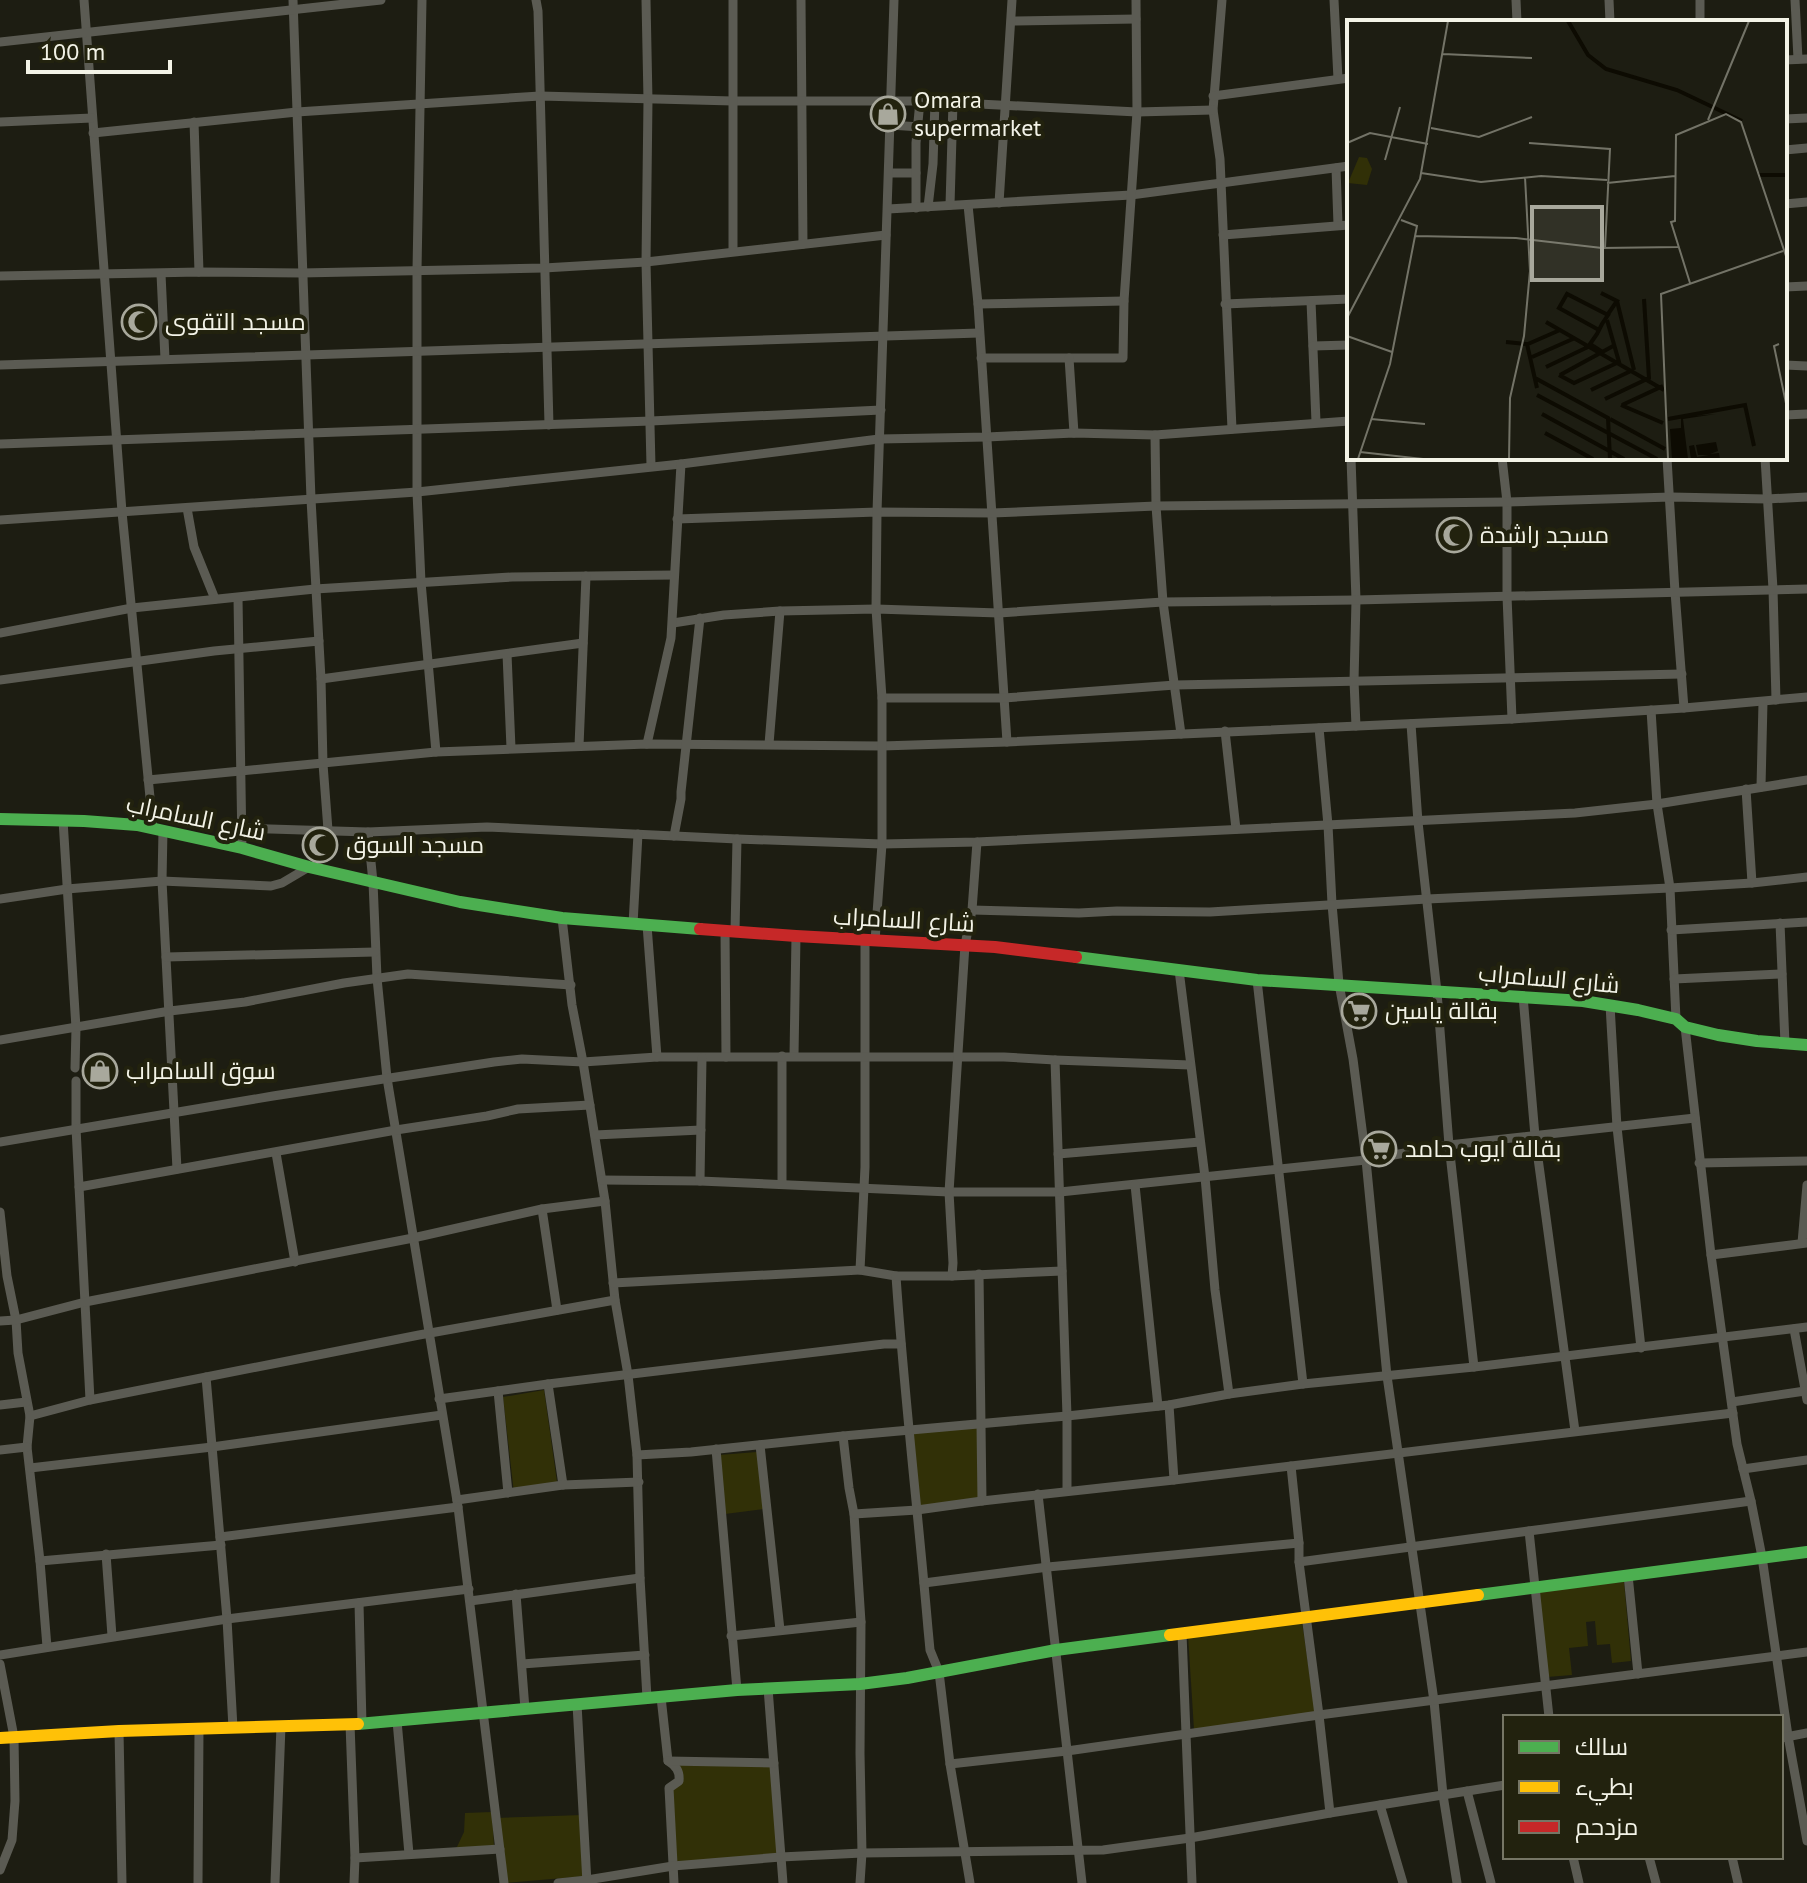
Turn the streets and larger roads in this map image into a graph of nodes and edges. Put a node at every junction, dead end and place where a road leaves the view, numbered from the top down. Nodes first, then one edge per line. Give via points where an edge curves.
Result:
1 (84, 0) edge
2 (381, 0) edge
3 (422, 0) edge
4 (536, 0) edge
5 (646, 0) edge
6 (733, 0) edge
7 (801, 0) edge
8 (894, 0) edge
9 (1012, 0) edge
10 (1136, 0) edge
11 (1222, 0) edge
12 (1334, 0) edge
13 (1516, 0) edge
14 (1609, 0) edge
15 (1795, 0) edge
16 (294, 5) edge
17 (1136, 19) junction
18 (1517, 20) edge
19 (1610, 20) edge
20 (1012, 21) junction
21 (86, 33) junction
22 (0, 42) edge
23 (1803, 59) edge
24 (1344, 78) edge
25 (540, 96) junction
26 (1213, 96) junction
27 (648, 100) junction
28 (733, 101) junction
29 (802, 101) junction
30 (891, 101) junction
31 (920, 101) junction
32 (935, 101) junction
33 (953, 102) junction
34 (420, 103) junction
35 (1004, 104) junction
36 (1213, 110) junction
37 (297, 112) junction
38 (1137, 112) junction
39 (92, 118) junction
40 (1807, 118) edge
41 (1787, 119) edge
42 (953, 121) junction
43 (0, 122) edge
44 (194, 122) junction
45 (890, 125) junction
46 (934, 125) junction
47 (918, 127) junction
48 (93, 133) junction
49 (1807, 148) edge
50 (1787, 150) edge
51 (933, 164) junction
52 (1347, 166) edge
53 (916, 168) junction
54 (1336, 168) junction
55 (889, 173) junction
56 (1220, 183) junction
57 (1131, 195) junction
58 (1807, 202) edge
59 (999, 203) junction
60 (1787, 204) edge
61 (950, 205) junction
62 (968, 205) junction
63 (928, 207) junction
64 (916, 208) junction
65 (888, 209) junction
66 (1344, 225) edge
67 (886, 235) junction
68 (1223, 235) junction
69 (803, 244) junction
70 (733, 251) junction
71 (646, 262) junction
72 (544, 268) junction
73 (417, 270) junction
74 (199, 272) junction
75 (301, 273) junction
76 (161, 274) junction
77 (103, 275) junction
78 (0, 276) edge
79 (1807, 286) edge
80 (1787, 287) edge
81 (1347, 299) edge
82 (1124, 301) junction
83 (1311, 301) junction
84 (978, 304) junction
85 (1225, 304) junction
86 (979, 333) junction
87 (882, 336) junction
88 (648, 343) junction
89 (1347, 345) edge
90 (547, 346) junction
91 (1313, 346) junction
92 (418, 351) junction
93 (305, 354) junction
94 (981, 358) junction
95 (1069, 358) junction
96 (165, 359) junction
97 (111, 360) junction
98 (0, 365) edge
99 (1787, 365) edge
100 (1807, 366) edge
101 (881, 410) junction
102 (1807, 414) edge
103 (1787, 415) edge
104 (651, 421) junction
105 (1347, 421) edge
106 (1316, 422) junction
107 (549, 425) junction
108 (416, 429) junction
109 (1232, 429) junction
110 (308, 433) junction
111 (1074, 433) junction
112 (1155, 435) junction
113 (987, 437) junction
114 (879, 439) junction
115 (117, 440) junction
116 (0, 444) edge
117 (1351, 460) edge
118 (1502, 460) edge
119 (1667, 460) edge
120 (1765, 460) edge
121 (681, 464) junction
122 (651, 466) junction
123 (417, 492) junction
124 (1671, 497) junction
125 (1807, 497) edge
126 (311, 499) junction
127 (1767, 499) junction
128 (1507, 502) junction
129 (1352, 503) junction
130 (1156, 506) junction
131 (187, 508) junction
132 (122, 512) junction
133 (877, 512) junction
134 (992, 513) junction
135 (677, 519) junction
136 (0, 520) edge
137 (674, 575) junction
138 (586, 576) junction
139 (421, 582) junction
140 (315, 589) junction
141 (1773, 589) junction
142 (1807, 589) edge
143 (1675, 592) junction
144 (1507, 596) junction
145 (238, 598) junction
146 (215, 599) junction
147 (1356, 600) junction
148 (1163, 602) junction
149 (132, 608) junction
150 (876, 609) junction
151 (780, 611) junction
152 (999, 613) junction
153 (700, 618) junction
154 (673, 623) junction
155 (0, 633) edge
156 (319, 641) junction
157 (583, 643) junction
158 (238, 649) junction
159 (507, 654) junction
160 (138, 662) junction
161 (427, 663) junction
162 (1682, 674) junction
163 (321, 679) junction
164 (1511, 679) junction
165 (0, 680) edge
166 (1354, 681) junction
167 (1175, 685) junction
168 (1807, 697) edge
169 (882, 698) junction
170 (1004, 698) junction
171 (1776, 700) junction
172 (1763, 702) junction
173 (1684, 708) junction
174 (1651, 710) junction
175 (1512, 719) junction
176 (1411, 724) junction
177 (1356, 726) junction
178 (1319, 728) junction
179 (1225, 731) junction
180 (1181, 734) junction
181 (1007, 742) junction
182 (647, 744) junction
183 (769, 744) junction
184 (687, 745) junction
185 (579, 746) junction
186 (882, 746) junction
187 (511, 748) junction
188 (436, 752) junction
189 (323, 764) junction
190 (240, 771) junction
191 (148, 780) junction
192 (1807, 780) edge
193 (1761, 787) junction
194 (1746, 789) junction
195 (1657, 804) junction
196 (0, 819) edge
197 (63, 820) junction
198 (1418, 822) junction
199 (1328, 825) junction
200 (240, 828) junction
201 (158, 829) junction
202 (1236, 829) junction
203 (328, 830) junction
204 (368, 832) junction
205 (638, 834) junction
206 (674, 836) junction
207 (737, 839) junction
208 (977, 842) junction
209 (882, 844) junction
210 (242, 848) junction
211 (309, 867) junction
212 (1807, 877) edge
213 (162, 881) junction
214 (373, 882) junction
215 (1752, 883) junction
216 (1670, 888) junction
217 (67, 889) junction
218 (0, 899) edge
219 (1427, 899) junction
220 (1332, 904) junction
221 (972, 910) junction
222 (562, 918) junction
223 (1807, 922) edge
224 (1780, 923) junction
225 (633, 924) junction
226 (647, 925) junction
227 (730, 930) junction
228 (1671, 930) junction
229 (796, 936) junction
230 (870, 940) junction
231 (965, 945) junction
232 (375, 952) junction
233 (166, 957) junction
234 (1179, 970) junction
235 (1782, 974) junction
236 (377, 978) junction
237 (1674, 979) junction
238 (1257, 980) junction
239 (1339, 984) junction
240 (571, 985) junction
241 (1437, 992) junction
242 (1523, 996) junction
243 (1610, 1005) junction
244 (170, 1011) junction
245 (1680, 1023) junction
246 (76, 1028) junction
247 (0, 1040) edge
248 (1785, 1044) junction
249 (1807, 1045) edge
250 (782, 1056) junction
251 (794, 1056) junction
252 (866, 1056) junction
253 (657, 1057) junction
254 (726, 1057) junction
255 (958, 1057) junction
256 (702, 1058) junction
257 (1055, 1060) junction
258 (583, 1062) junction
259 (1190, 1065) junction
260 (75, 1068) dead end
261 (387, 1078) junction
262 (76, 1081) dead end
263 (590, 1105) junction
264 (174, 1112) junction
265 (1695, 1118) junction
266 (1617, 1127) junction
267 (76, 1128) junction
268 (396, 1130) junction
269 (701, 1130) junction
270 (595, 1135) junction
271 (1535, 1136) junction
272 (0, 1142) edge
273 (1200, 1142) junction
274 (1449, 1145) junction
275 (276, 1153) junction
276 (1058, 1154) junction
277 (1366, 1160) junction
278 (1807, 1161) edge
279 (1699, 1163) junction
280 (1280, 1168) junction
281 (177, 1169) junction
282 (1205, 1177) junction
283 (602, 1180) junction
284 (700, 1181) junction
285 (782, 1184) junction
286 (1135, 1185) junction
287 (1807, 1185) edge
288 (79, 1187) junction
289 (864, 1188) junction
290 (949, 1192) junction
291 (1060, 1192) junction
292 (605, 1201) junction
293 (542, 1209) junction
294 (0, 1212) edge
295 (413, 1238) junction
296 (1805, 1243) edge
297 (1711, 1255) junction
298 (295, 1262) junction
299 (860, 1270) junction
300 (1062, 1271) junction
301 (979, 1274) junction
302 (896, 1276) junction
303 (952, 1276) junction
304 (613, 1283) junction
305 (615, 1300) junction
306 (85, 1302) junction
307 (557, 1310) junction
308 (16, 1320) junction
309 (0, 1321) edge
310 (1807, 1327) edge
311 (1794, 1329) junction
312 (430, 1333) junction
313 (1722, 1339) junction
314 (901, 1344) junction
315 (1641, 1348) junction
316 (1565, 1356) junction
317 (1474, 1367) junction
318 (628, 1375) junction
319 (1387, 1376) junction
320 (206, 1377) junction
321 (548, 1384) junction
322 (1303, 1384) junction
323 (498, 1391) junction
324 (1229, 1394) junction
325 (1806, 1395) edge
326 (439, 1399) junction
327 (90, 1400) junction
328 (26, 1402) junction
329 (0, 1405) edge
330 (1169, 1405) junction
331 (1158, 1406) junction
332 (1733, 1407) junction
333 (442, 1415) junction
334 (30, 1416) junction
335 (1067, 1416) junction
336 (981, 1425) junction
337 (908, 1430) junction
338 (1575, 1431) junction
339 (843, 1436) junction
340 (760, 1445) junction
341 (27, 1447) junction
342 (212, 1447) junction
343 (716, 1449) junction
344 (0, 1450) edge
345 (1397, 1452) junction
346 (637, 1455) junction
347 (1807, 1460) edge
348 (1291, 1466) junction
349 (30, 1468) junction
350 (1743, 1469) junction
351 (1174, 1480) junction
352 (639, 1482) junction
353 (563, 1485) junction
354 (1067, 1491) junction
355 (508, 1493) junction
356 (1038, 1494) junction
357 (982, 1501) junction
358 (1751, 1501) junction
359 (458, 1504) junction
360 (917, 1510) junction
361 (854, 1514) junction
362 (1529, 1531) junction
363 (220, 1541) junction
364 (1299, 1543) junction
365 (1411, 1547) junction
366 (1807, 1552) edge
367 (106, 1554) junction
368 (1762, 1557) junction
369 (40, 1561) junction
370 (1299, 1562) junction
371 (1048, 1567) junction
372 (1628, 1575) junction
373 (640, 1578) junction
374 (924, 1583) junction
375 (1535, 1588) junction
376 (469, 1589) junction
377 (516, 1594) junction
378 (470, 1601) junction
379 (359, 1603) junction
380 (1421, 1604) junction
381 (1306, 1618) junction
382 (227, 1619) junction
383 (861, 1622) junction
384 (780, 1630) junction
385 (1182, 1634) junction
386 (112, 1636) junction
387 (731, 1636) junction
388 (47, 1647) junction
389 (1056, 1650) junction
390 (1807, 1652) edge
391 (0, 1655) edge
392 (645, 1655) junction
393 (1776, 1656) junction
394 (0, 1664) edge
395 (522, 1664) junction
396 (939, 1672) junction
397 (1638, 1674) junction
398 (860, 1684) junction
399 (1545, 1686) junction
400 (768, 1688) junction
401 (737, 1690) junction
402 (661, 1697) junction
403 (647, 1698) junction
404 (1434, 1701) junction
405 (577, 1704) junction
406 (525, 1709) junction
407 (482, 1714) junction
408 (1319, 1715) junction
409 (1549, 1715) edge
410 (1783, 1715) edge
411 (397, 1721) junction
412 (356, 1724) junction
413 (281, 1726) junction
414 (233, 1728) junction
415 (199, 1729) junction
416 (119, 1731) junction
417 (1807, 1733) edge
418 (1185, 1734) junction
419 (14, 1737) junction
420 (1785, 1737) edge
421 (0, 1738) edge
422 (1067, 1751) junction
423 (668, 1761) junction
424 (774, 1763) junction
425 (950, 1764) junction
426 (1503, 1785) edge
427 (1467, 1791) junction
428 (1443, 1795) junction
429 (1380, 1805) junction
430 (1330, 1813) junction
431 (1190, 1838) junction
432 (0, 1839) edge
433 (12, 1840) junction
434 (1807, 1841) edge
435 (500, 1849) junction
436 (965, 1852) junction
437 (1078, 1852) junction
438 (862, 1853) junction
439 (409, 1854) junction
440 (781, 1857) junction
441 (355, 1858) junction
442 (1573, 1859) edge
443 (1650, 1859) edge
444 (1732, 1859) edge
445 (673, 1866) junction
446 (0, 1870) edge
447 (587, 1882) edge
448 (122, 1883) edge
449 (198, 1883) edge
450 (275, 1883) edge
451 (354, 1883) edge
452 (504, 1883) edge
453 (558, 1883) edge
454 (674, 1883) edge
455 (783, 1883) edge
456 (860, 1883) edge
457 (970, 1883) edge
458 (1082, 1883) edge
459 (1192, 1883) edge
460 (1403, 1883) edge
461 (1457, 1883) edge
462 (1491, 1883) edge
463 (1579, 1883) edge
464 (1656, 1883) edge
465 (1738, 1883) edge

1 - 21 street
2 - 16 street
3 - 34 street
4 - 25 street
5 - 27 street
6 - 28 street
7 - 29 street
8 - 30 street
9 - 20 street
10 - 17 street
11 - 26 street
12 - 24 street
13 - 18 street
14 - 19 street
15 - 23 street
16 - 21 street
16 - 37 street
17 - 20 street
17 - 38 street
20 - 35 street
21 - 22 street
21 - 39 street
24 - 26 street
25 - 27 street
25 - 34 street
25 - 72 street
26 - 36 street
27 - 28 street
27 - 71 street
28 - 29 street
28 - 70 street
29 - 30 street
29 - 69 street
30 - 31 street
30 - 45 street
31 - 32 street
31 - 47 street
32 - 33 street
32 - 46 street
33 - 35 street
33 - 42 street
34 - 37 street
34 - 73 street
35 - 38 street
35 - 59 street
36 - 38 street
36 - 56 street
37 - 44 street
37 - 75 street
38 - 57 street
39 - 43 street
39 - 48 street
40 - 41 street
42 - 46 street
42 - 61 street
44 - 48 street
44 - 74 street
45 - 47 street
45 - 55 street
46 - 47 street
46 - 51 street
47 - 53 street
48 - 77 street
49 - 50 street
51 - 53 street
51 - 63 street
52 - 54 street
53 - 55 street
53 - 64 street
54 - 56 street
54 - 66 street
55 - 65 street
56 - 57 street
56 - 68 street
57 - 59 street
57 - 82 street
58 - 60 street
59 - 62 street
61 - 62 street
61 - 63 street
62 - 84 street
63 - 64 street
64 - 65 street
65 - 67 street
66 - 68 street
67 - 69 street
67 - 87 street
68 - 85 street
69 - 70 street
70 - 71 street
71 - 72 street
71 - 88 street
72 - 73 street
72 - 90 street
73 - 75 street
73 - 92 street
74 - 75 street
74 - 76 street
75 - 93 street
76 - 77 street
76 - 96 street
77 - 78 street
77 - 97 street
79 - 80 street
81 - 83 street
82 - 84 street
82 - 95 street via 1123,358
83 - 85 street
83 - 91 street
84 - 86 street
85 - 109 street
86 - 87 street
86 - 94 street
87 - 88 street
87 - 101 street
88 - 90 street
88 - 104 street
89 - 91 street
90 - 92 street
90 - 107 street
91 - 106 street
92 - 93 street
92 - 108 street
93 - 96 street
93 - 110 street
94 - 95 street
94 - 113 street
95 - 111 street
96 - 97 street
97 - 98 street
97 - 115 street
99 - 100 street
101 - 104 street
101 - 114 street
102 - 103 street
104 - 107 street
104 - 122 street
105 - 106 street
106 - 109 street
107 - 108 street
108 - 110 street
108 - 123 street
109 - 112 street
110 - 115 street
110 - 126 street
111 - 112 street
111 - 113 street
112 - 130 street
113 - 114 street
113 - 134 street
114 - 121 street
114 - 133 street
115 - 116 street
115 - 132 street
117 - 129 street
118 - 128 street
119 - 124 street
120 - 127 street
121 - 122 street
121 - 135 street
122 - 123 street
123 - 126 street
123 - 139 street
124 - 127 street
124 - 128 street
124 - 143 street
125 - 127 street
126 - 131 street
126 - 140 street
127 - 141 street
128 - 129 street
128 - 144 street
129 - 130 street
129 - 147 street
130 - 134 street
130 - 148 street
131 - 132 street
131 - 146 street via 194,547
132 - 136 street
132 - 149 street
133 - 134 street
133 - 135 street
133 - 150 street
134 - 152 street
135 - 137 street
137 - 138 street
137 - 154 street
138 - 139 street
138 - 157 street
139 - 140 street
139 - 161 street
140 - 145 street
140 - 156 street
141 - 142 street
141 - 143 street
141 - 171 street
143 - 144 street
143 - 162 street
144 - 147 street
144 - 164 street
145 - 146 street
145 - 158 street
146 - 149 street
147 - 148 street
147 - 166 street
148 - 152 street
148 - 167 street
149 - 155 street
149 - 160 street
150 - 151 street
150 - 152 street
150 - 169 street
151 - 153 street
151 - 183 street
152 - 170 street
153 - 154 street
153 - 184 street
154 - 182 street
156 - 158 street
156 - 163 street
157 - 159 street
157 - 185 street
158 - 160 street
158 - 190 street
159 - 161 street
159 - 187 street
160 - 165 street
160 - 191 street
161 - 163 street
161 - 188 street
162 - 164 street
162 - 173 street
163 - 189 street
164 - 166 street
164 - 175 street
166 - 167 street
166 - 177 street
167 - 170 street
167 - 180 street
168 - 171 street
169 - 170 street
169 - 186 street
170 - 181 street
171 - 172 street
172 - 173 street
172 - 193 street
173 - 174 street
174 - 175 street
174 - 195 street
175 - 176 street
176 - 177 street
176 - 198 street
177 - 178 street
178 - 179 street
178 - 199 street
179 - 180 street
179 - 202 street
180 - 181 street
181 - 186 street
182 - 184 street
182 - 185 street
183 - 184 street
183 - 186 street
184 - 206 street
185 - 187 street
186 - 209 street
187 - 188 street
188 - 189 street
189 - 190 street
189 - 203 street
190 - 191 street
190 - 200 street
191 - 201 street
192 - 193 street
193 - 194 street
194 - 195 street
194 - 215 street
195 - 198 street
195 - 216 street
196 - 197 street, شارع السامراب
197 - 201 street, شارع السامراب
197 - 217 street
198 - 199 street
198 - 219 street
199 - 202 street
199 - 220 street
200 - 203 street
200 - 210 street
201 - 210 street, شارع السامراب
201 - 213 street
202 - 208 street
203 - 204 street
204 - 205 street via 487,827
204 - 214 street
205 - 206 street
205 - 225 street
206 - 207 street
207 - 209 street
207 - 227 street
208 - 209 street
208 - 221 street
209 - 230 street
210 - 211 street, شارع السامراب
211 - 213 street via 271,886
211 - 214 street, شارع السامراب
212 - 215 street
213 - 217 street
213 - 233 street
214 - 222 street, شارع السامراب
214 - 232 street
215 - 216 street
216 - 219 street
216 - 228 street
217 - 218 street
217 - 246 street
219 - 220 street
219 - 241 street
220 - 221 street via 1210,912
220 - 239 street
221 - 231 street
222 - 225 street, شارع السامراب
222 - 240 street
223 - 224 street
224 - 228 street
224 - 235 street
225 - 226 street, شارع السامراب
226 - 227 street, شارع السامراب
226 - 253 street
227 - 229 street, شارع السامراب
227 - 254 street
228 - 237 street
229 - 230 street, شارع السامراب
229 - 251 street
230 - 231 street, شارع السامراب
230 - 252 street
231 - 234 street, شارع السامراب
231 - 255 street
232 - 233 street
232 - 236 street
233 - 244 street
234 - 238 street, شارع السامراب
234 - 259 street
235 - 237 street
235 - 248 street
236 - 240 street via 408,974
236 - 244 street
236 - 261 street
237 - 245 street
238 - 239 street, شارع السامراب
238 - 280 street
239 - 241 street, شارع السامراب
239 - 277 street
240 - 258 street
241 - 242 street, شارع السامراب
241 - 274 street
242 - 243 street, شارع السامراب
242 - 271 street
243 - 245 street, شارع السامراب
243 - 266 street
244 - 246 street
244 - 264 street
245 - 248 street, شارع السامراب via 1736,1039
245 - 265 street
246 - 247 street
246 - 260 street
248 - 249 street, شارع السامراب
250 - 251 street
250 - 254 street
250 - 285 street
251 - 252 street
252 - 255 street
252 - 289 street
253 - 256 street
253 - 258 street
254 - 256 street
255 - 257 street
255 - 290 street
256 - 269 street
257 - 259 street
257 - 276 street
258 - 261 street via 522,1059
258 - 263 street
259 - 273 street
261 - 264 street
261 - 268 street
262 - 267 street
263 - 268 street via 518,1109
263 - 270 street
264 - 267 street
264 - 281 street
265 - 266 street
265 - 279 street
266 - 271 street
266 - 315 street
267 - 272 street
267 - 288 street
268 - 275 street
268 - 295 street
269 - 270 street
269 - 284 street
270 - 283 street
271 - 274 street
271 - 316 street
273 - 276 street
273 - 282 street
274 - 277 street
274 - 317 street
275 - 281 street
275 - 298 street
276 - 291 street
277 - 280 street
277 - 319 street
278 - 279 street
279 - 297 street
280 - 282 street
280 - 322 street
281 - 288 street
282 - 286 street
282 - 324 street
283 - 284 street
283 - 292 street
284 - 285 street
285 - 289 street
286 - 291 street
286 - 331 street
287 - 296 street
288 - 306 street
289 - 290 street
289 - 299 street
290 - 291 street
290 - 303 street
291 - 300 street
292 - 293 street
292 - 304 street
293 - 295 street
293 - 307 street
294 - 308 street
295 - 298 street
295 - 312 street
296 - 297 street
297 - 313 street
298 - 306 street
299 - 302 street
299 - 304 street
300 - 301 street
300 - 335 street
301 - 303 street
301 - 336 street
302 - 303 street
302 - 314 street
304 - 305 street
305 - 307 street
305 - 318 street
306 - 308 street
306 - 327 street
307 - 312 street
308 - 309 street
308 - 328 street
310 - 311 street
311 - 313 street
311 - 325 street
312 - 320 street
312 - 326 street
313 - 315 street
313 - 332 street
314 - 318 street
314 - 337 street
315 - 316 street
316 - 317 street
316 - 338 street
317 - 319 street
318 - 321 street
318 - 346 street
319 - 322 street
319 - 345 street
320 - 327 street
320 - 342 street
321 - 323 street
321 - 353 street
322 - 324 street
323 - 326 street
323 - 355 street
324 - 330 street
325 - 332 street
326 - 333 street
327 - 334 street
328 - 329 street
328 - 334 street
330 - 331 street
330 - 351 street
331 - 335 street
332 - 338 street
332 - 350 street
333 - 342 street
333 - 359 street
334 - 341 street
335 - 336 street
335 - 354 street
336 - 337 street
336 - 357 street
337 - 339 street
337 - 360 street
338 - 345 street
339 - 340 street
339 - 361 street
340 - 343 street
340 - 384 street
341 - 344 street
341 - 349 street
342 - 349 street
342 - 363 street
343 - 346 street
343 - 387 street
345 - 348 street
345 - 365 street
346 - 352 street
347 - 350 street
348 - 351 street
348 - 364 street
349 - 369 street
350 - 358 street
351 - 354 street
352 - 353 street
352 - 373 street
353 - 355 street
354 - 356 street
355 - 359 street
356 - 357 street
356 - 371 street
357 - 360 street
358 - 362 street
358 - 368 street
359 - 363 street
359 - 376 street
360 - 361 street
360 - 374 street
361 - 383 street
362 - 365 street
362 - 375 street
363 - 367 street
363 - 382 street
364 - 370 street
364 - 371 street
365 - 370 street
365 - 380 street
366 - 368 street
367 - 369 street
367 - 386 street
368 - 372 street
368 - 393 street
369 - 388 street
370 - 381 street
371 - 374 street
371 - 389 street
372 - 375 street
372 - 397 street
373 - 377 street
373 - 392 street
374 - 396 street via 930,1650
375 - 380 street
375 - 399 street
376 - 378 street
376 - 379 street
377 - 378 street
377 - 395 street
378 - 407 street
379 - 382 street
379 - 412 street
380 - 381 street
380 - 404 street
381 - 385 street
381 - 408 street
382 - 386 street
382 - 414 street
383 - 384 street
383 - 398 street
384 - 387 street
385 - 389 street
385 - 418 street
386 - 388 street
387 - 401 street
388 - 391 street
389 - 396 street
389 - 422 street
390 - 393 street
392 - 395 street
392 - 403 street
393 - 397 street
393 - 410 street
394 - 419 street
395 - 406 street
396 - 398 street
396 - 425 street
397 - 399 street
398 - 400 street
398 - 438 street
399 - 404 street
399 - 409 street
400 - 401 street
400 - 424 street
401 - 402 street
402 - 403 street
402 - 423 street
403 - 405 street
404 - 408 street
404 - 428 street
405 - 406 street
405 - 447 street
406 - 407 street
407 - 411 street
407 - 435 street
408 - 418 street
408 - 430 street
411 - 412 street
411 - 439 street
412 - 413 street
412 - 441 street
413 - 414 street
413 - 450 street
414 - 415 street
415 - 416 street
415 - 449 street
416 - 419 street
416 - 448 street
417 - 420 street
418 - 422 street
418 - 431 street
419 - 421 street
419 - 433 street
420 - 434 street
422 - 425 street
422 - 437 street
423 - 424 street
423 - 445 street via 680,1775 669,1788
424 - 440 street
425 - 436 street
426 - 427 street
427 - 428 street
427 - 462 street
428 - 429 street
428 - 461 street
429 - 430 street
429 - 460 street
430 - 431 street
431 - 437 street
431 - 459 street
432 - 433 street
433 - 446 street
435 - 439 street
435 - 452 street
436 - 437 street
436 - 438 street
436 - 457 street
437 - 458 street
438 - 440 street
438 - 456 street
439 - 441 street
440 - 445 street
440 - 455 street
441 - 451 street
442 - 463 street
443 - 464 street
444 - 465 street
445 - 447 street
445 - 454 street
447 - 453 street

